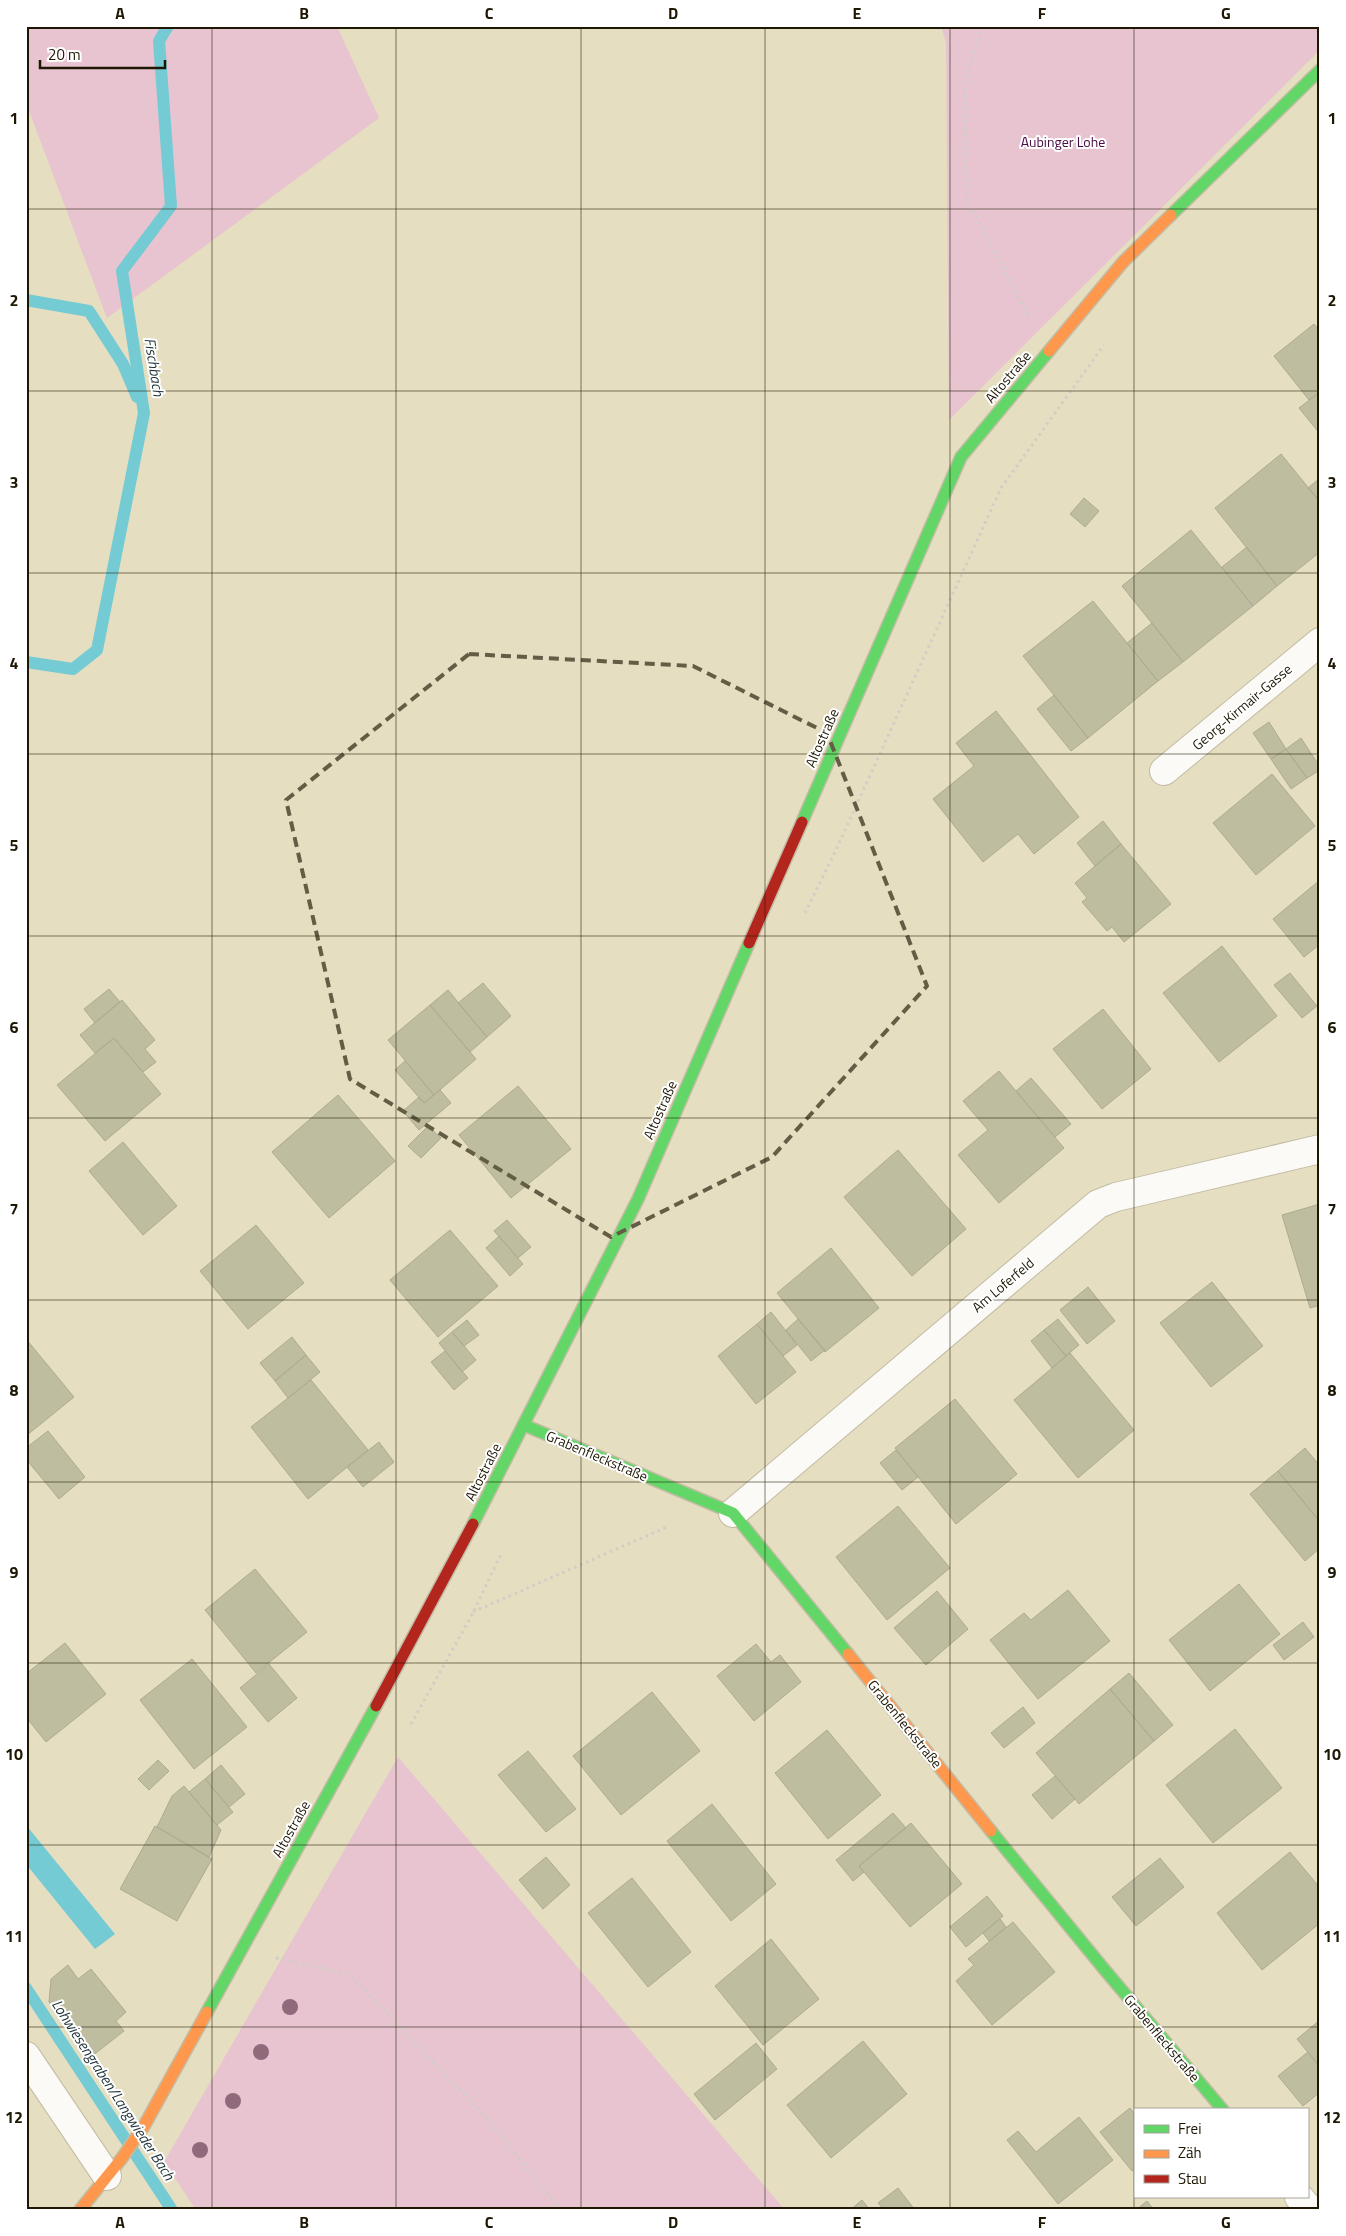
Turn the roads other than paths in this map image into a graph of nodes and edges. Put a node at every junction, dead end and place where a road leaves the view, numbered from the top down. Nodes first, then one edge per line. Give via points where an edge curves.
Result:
1 (1320, 70) edge
2 (1320, 642) edge
3 (1164, 771) dead end
4 (1320, 1149) edge
5 (524, 1425) junction
6 (724, 1510) junction
7 (26, 2056) edge
8 (1221, 2108) edge
9 (114, 2167) junction
10 (1300, 2198) edge
11 (80, 2210) edge
12 (1310, 2210) edge

1 - 5 main road, Altostraße via 1123,262 961,457 638,1200
2 - 3 street, Georg-Kirmair-Gasse
4 - 6 street, Am Loferfeld via 1098,1204
5 - 6 main road, Grabenfleckstraße
5 - 9 main road, Altostraße via 379,1702 144,2126
6 - 8 main road, Grabenfleckstraße
7 - 9 street
9 - 11 main road, Altostraße
10 - 12 street

